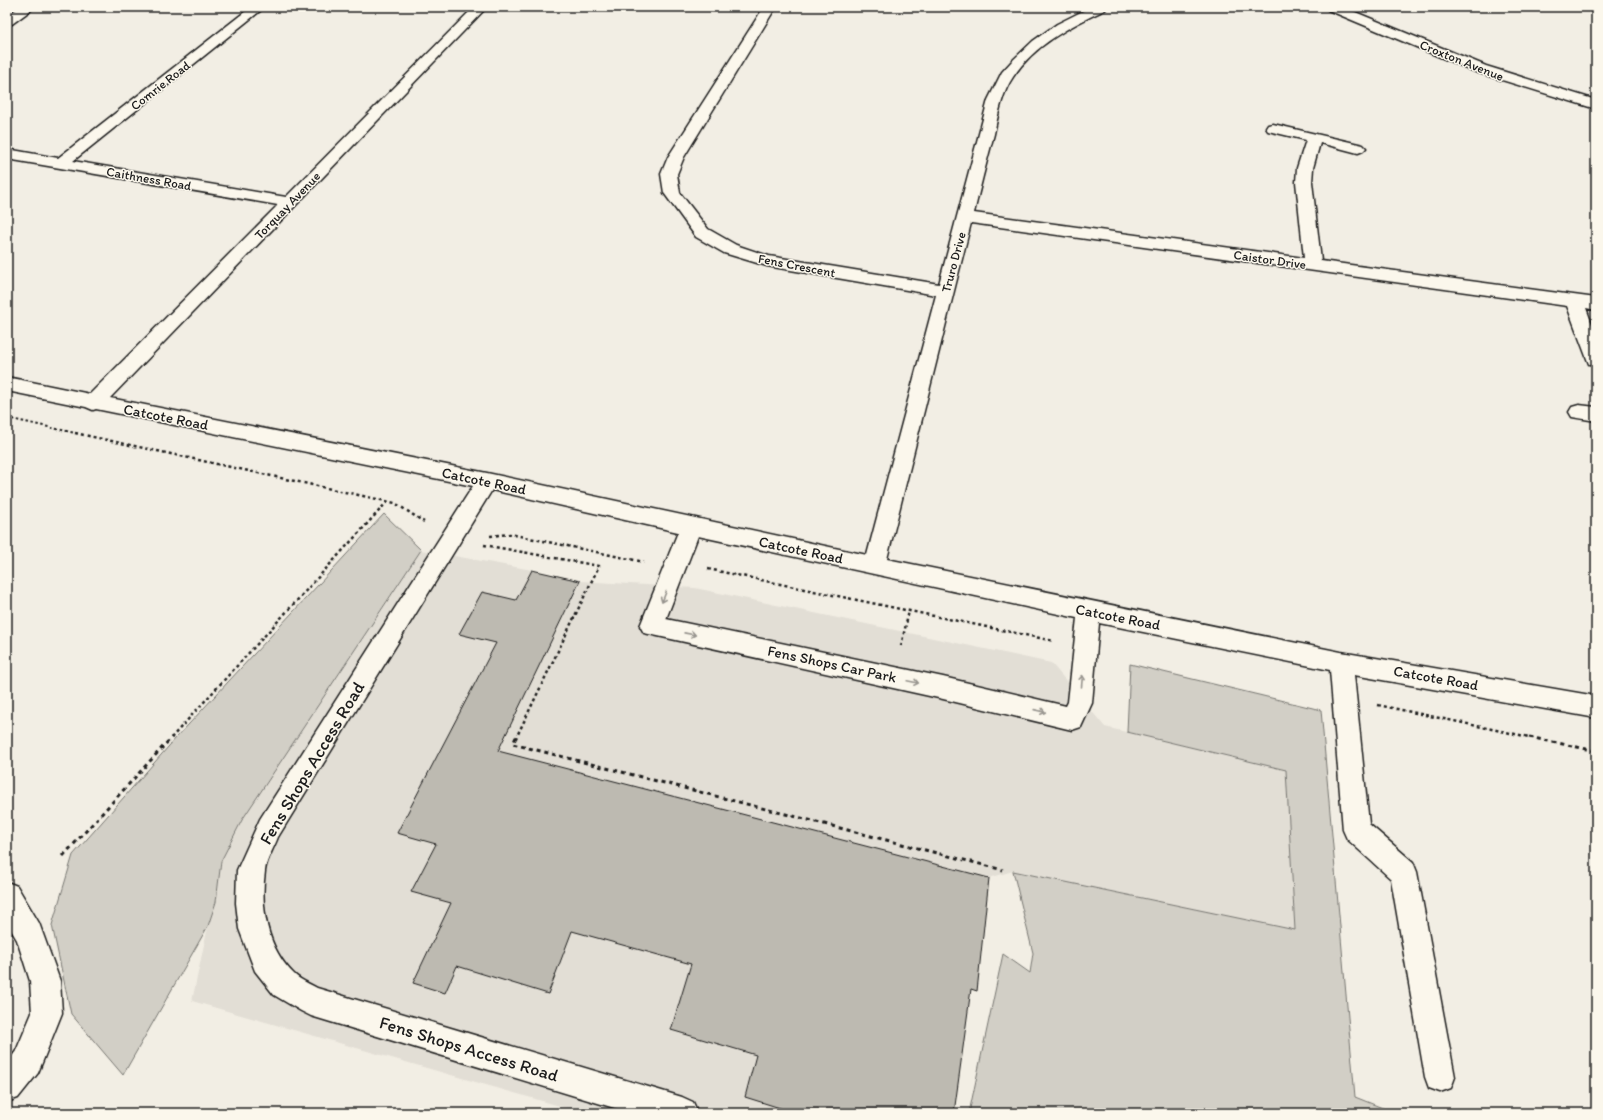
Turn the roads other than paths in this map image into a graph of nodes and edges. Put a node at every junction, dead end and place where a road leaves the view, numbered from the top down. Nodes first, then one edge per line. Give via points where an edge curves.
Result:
1 (29, 7) edge
2 (259, 7) edge
3 (480, 7) edge
4 (770, 7) edge
5 (1101, 7) edge
6 (1332, 7) edge
7 (7, 21) edge
8 (1596, 105) edge
9 (1274, 128) dead end
10 (1314, 137) junction
11 (1358, 148) dead end
12 (7, 154) edge
13 (61, 163) junction
14 (290, 202) junction
15 (965, 217) junction
16 (1313, 266) junction
17 (946, 291) junction
18 (1574, 301) junction
19 (1596, 304) edge
20 (1596, 359) edge
21 (7, 384) edge
22 (93, 403) junction
23 (487, 481) junction
24 (691, 527) junction
25 (875, 566) junction
26 (1088, 611) junction
27 (1341, 662) junction
28 (1596, 706) edge
29 (7, 896) edge
30 (1440, 1077) dead end
31 (7, 1087) edge
32 (682, 1113) edge

1 - 7 street
2 - 13 street, Comrie Road
3 - 14 street, Torquay Avenue
4 - 17 street, Fens Crescent via 676,157 669,174 672,193 702,233 730,249 767,261
5 - 15 street, Truro Drive via 1053,31 1026,53 1006,77 995,100
6 - 8 street, Croxton Avenue via 1481,68
9 - 10 street
10 - 11 street
10 - 16 street via 1304,168
12 - 13 street, Caithness Road
13 - 14 street, Caithness Road
14 - 22 street, Torquay Avenue
15 - 16 street, Caistor Drive
15 - 17 street, Truro Drive
16 - 18 street, Caistor Drive
17 - 25 street, Truro Drive
18 - 19 street, Caistor Drive
18 - 20 street
21 - 22 street, Catcote Road
22 - 23 street, Catcote Road
23 - 24 street, Catcote Road
23 - 32 street, Fens Shops Access Road via 269,828 251,870 253,929 266,961 284,985 311,1001
24 - 25 street, Catcote Road
24 -> 26 street, Fens Shops Car Park via 652,626 851,668 1072,719 1080,703
25 - 26 street, Catcote Road
26 - 27 street, Catcote Road
27 - 28 street, Catcote Road
27 - 30 street via 1356,830 1403,872
29 - 31 street via 29,933 45,981 47,1013 27,1062

